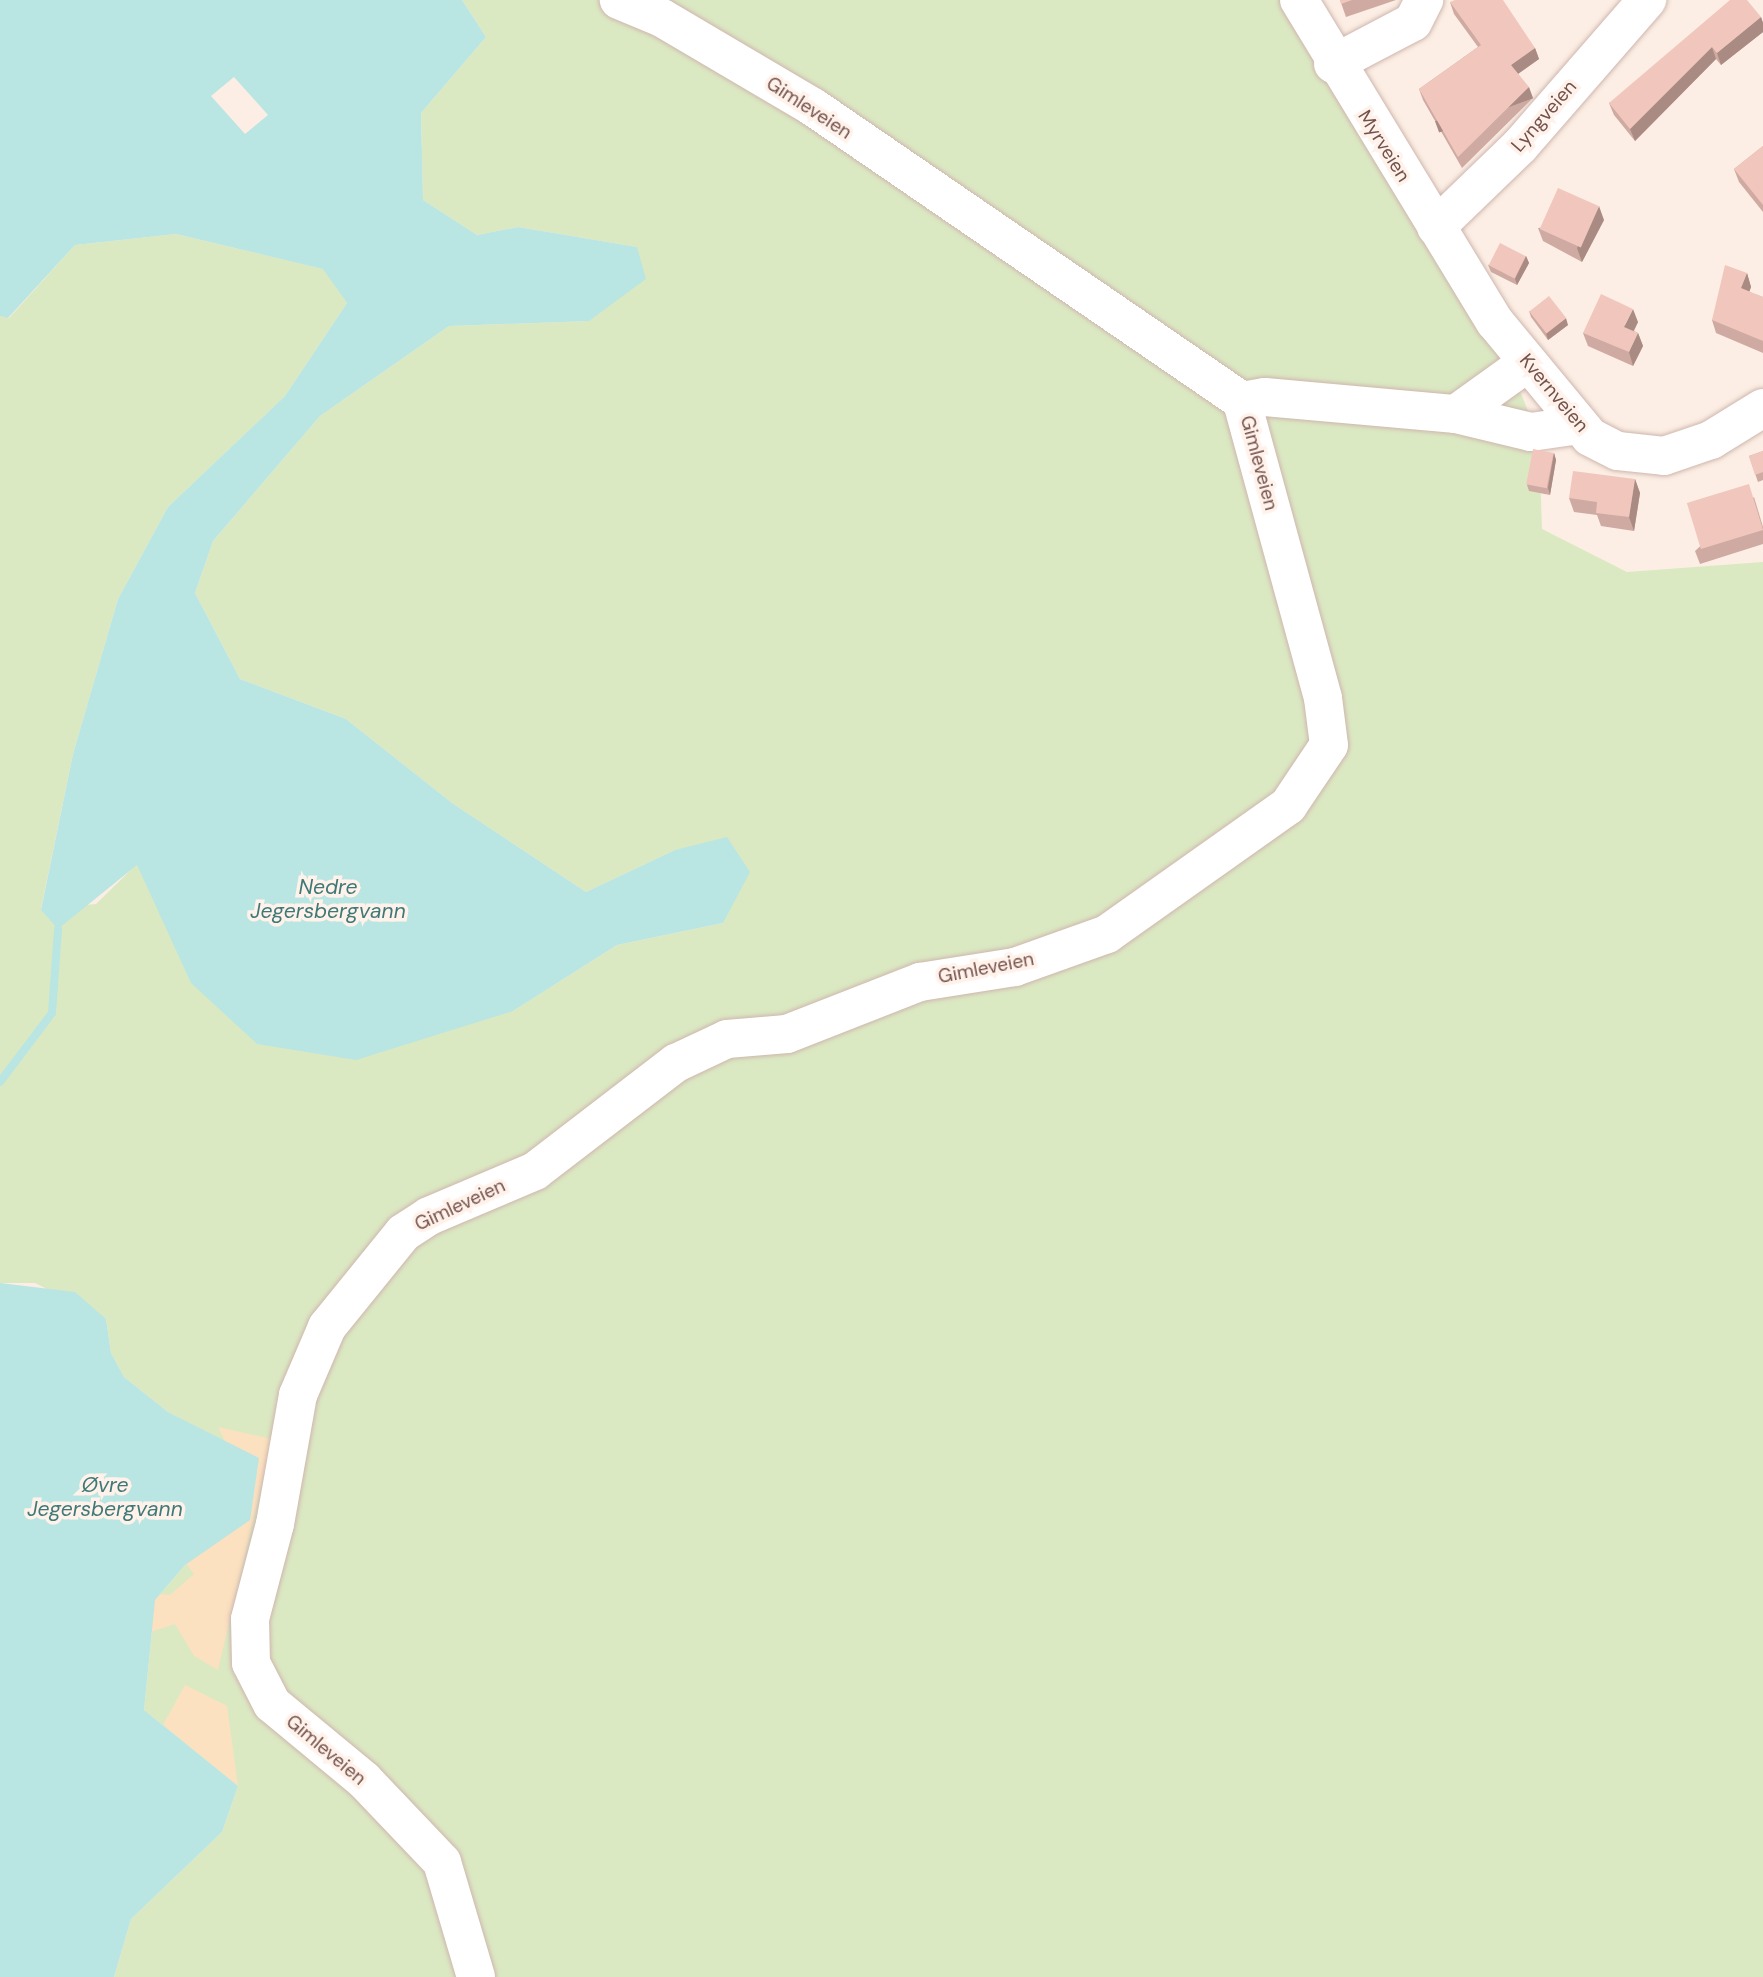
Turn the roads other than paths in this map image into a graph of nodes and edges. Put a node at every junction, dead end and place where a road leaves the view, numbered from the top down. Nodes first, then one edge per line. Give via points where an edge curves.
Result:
1 (620, 0) edge
2 (1299, 0) edge
3 (1424, 0) edge
4 (1647, 0) edge
5 (1333, 64) junction
6 (1437, 228) junction
7 (1527, 363) junction
8 (1242, 401) junction
9 (1763, 408) edge
10 (1456, 414) junction
11 (1579, 425) junction
12 (476, 1977) edge

1 - 8 street, Gimleveien via 813,107
2 - 5 street, Myrveien
3 - 5 street via 1413,22
4 - 6 street, Lyngveien via 1520,146
5 - 6 street, Myrveien
6 - 7 street, Kvernveien
7 - 10 street
7 - 11 street, Kvernveien
8 - 10 street via 1265,397
8 - 12 street, Gimleveien via 1328,728 1329,745 1288,806 1107,934 1015,967 920,982 787,1034 727,1039 676,1063 536,1171 429,1216 403,1233 334,1317 312,1354 250,1619 251,1663 272,1704 364,1780 442,1862
9 - 11 street, Kvernveien via 1711,440 1664,456 1618,451
10 - 11 street via 1531,432

